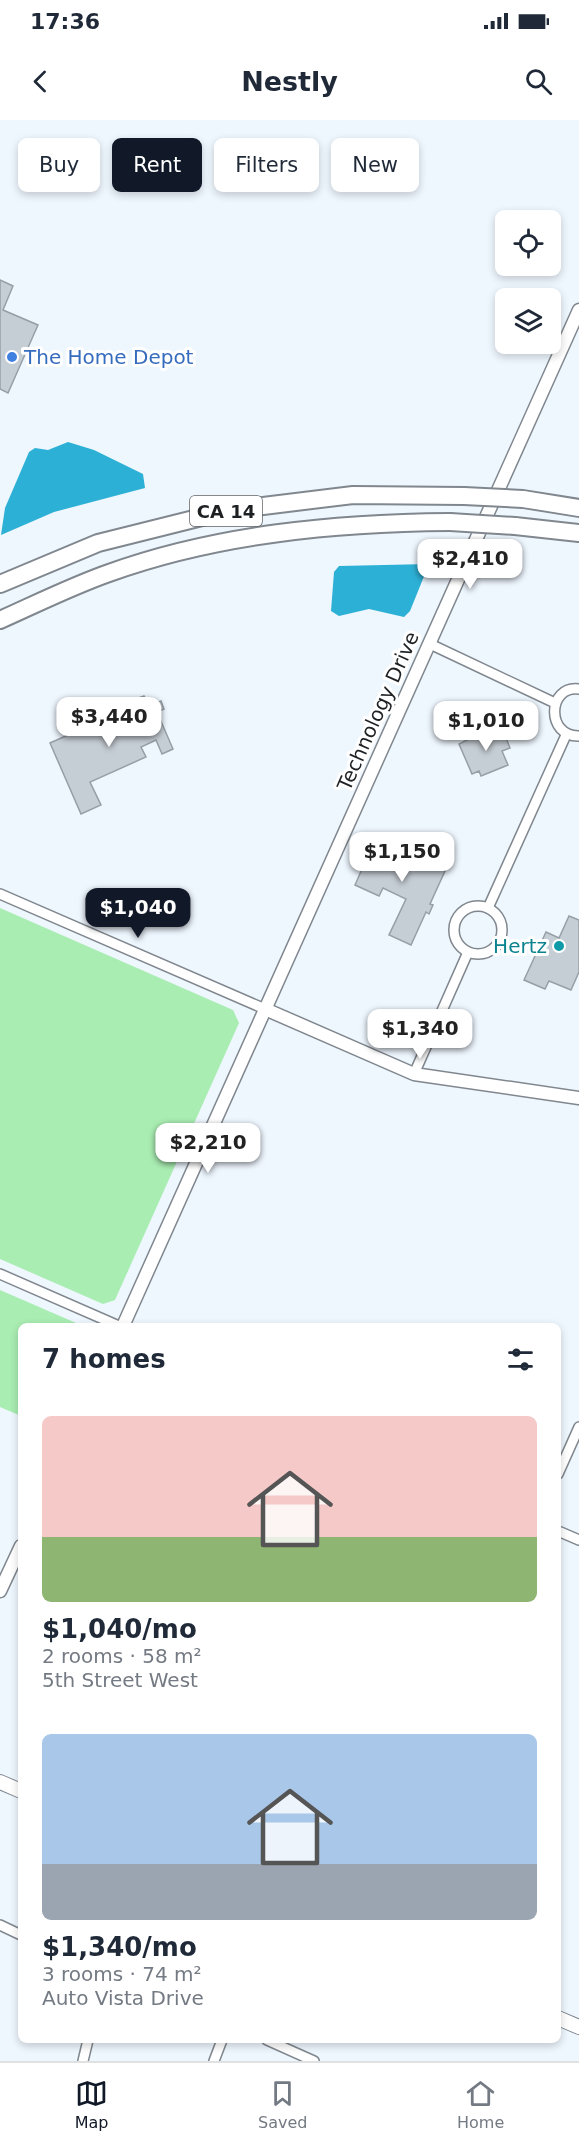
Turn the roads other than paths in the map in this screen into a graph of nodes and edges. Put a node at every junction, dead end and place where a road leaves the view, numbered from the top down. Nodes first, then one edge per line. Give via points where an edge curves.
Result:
1 (579, 309) edge
2 (579, 508) edge
3 (579, 533) edge
4 (0, 584) edge
5 (0, 620) edge
6 (430, 644) junction
7 (579, 689) edge
8 (555, 703) junction
9 (566, 735) junction
10 (579, 736) edge
11 (0, 894) edge
12 (488, 908) junction
13 (468, 952) junction
14 (265, 1009) junction
15 (414, 1074) junction
16 (579, 1098) edge
17 (0, 1274) edge
18 (114, 1323) edge
19 (122, 1323) edge
20 (579, 1427) edge
21 (561, 1467) edge
22 (561, 1532) edge
23 (579, 1539) edge
24 (18, 1552) edge
25 (0, 1591) edge
26 (0, 1782) edge
27 (18, 1790) edge
28 (0, 1925) edge
29 (18, 1934) edge
30 (561, 2019) edge
31 (579, 2027) edge
32 (87, 2043) edge
33 (221, 2043) edge
34 (274, 2043) edge
35 (83, 2061) edge
36 (214, 2061) edge
37 (314, 2061) edge

1 - 6 main road, Technology Drive
2 - 4 highway, CA 14, bridge via 524,499 353,495 230,510 98,543
3 - 5 highway, CA 14, bridge via 450,522 381,523 280,534 202,547 110,573
6 - 8 street
6 - 14 main road, Technology Drive
7 - 8 street via 564,692
8 - 9 street via 554,717
9 - 10 street
9 - 12 street
11 - 14 street
12 - 13 street via 470,907 456,920 456,939
12 - 13 street via 501,921 500,940 493,949 479,954
13 - 15 street
14 - 15 main road
14 - 19 main road, Technology Drive
15 - 16 main road
17 - 18 street
20 - 21 street
22 - 23 street
24 - 25 main road
26 - 27 main road
28 - 29 street
30 - 31 main road
32 - 35 street
33 - 36 street
34 - 37 street

